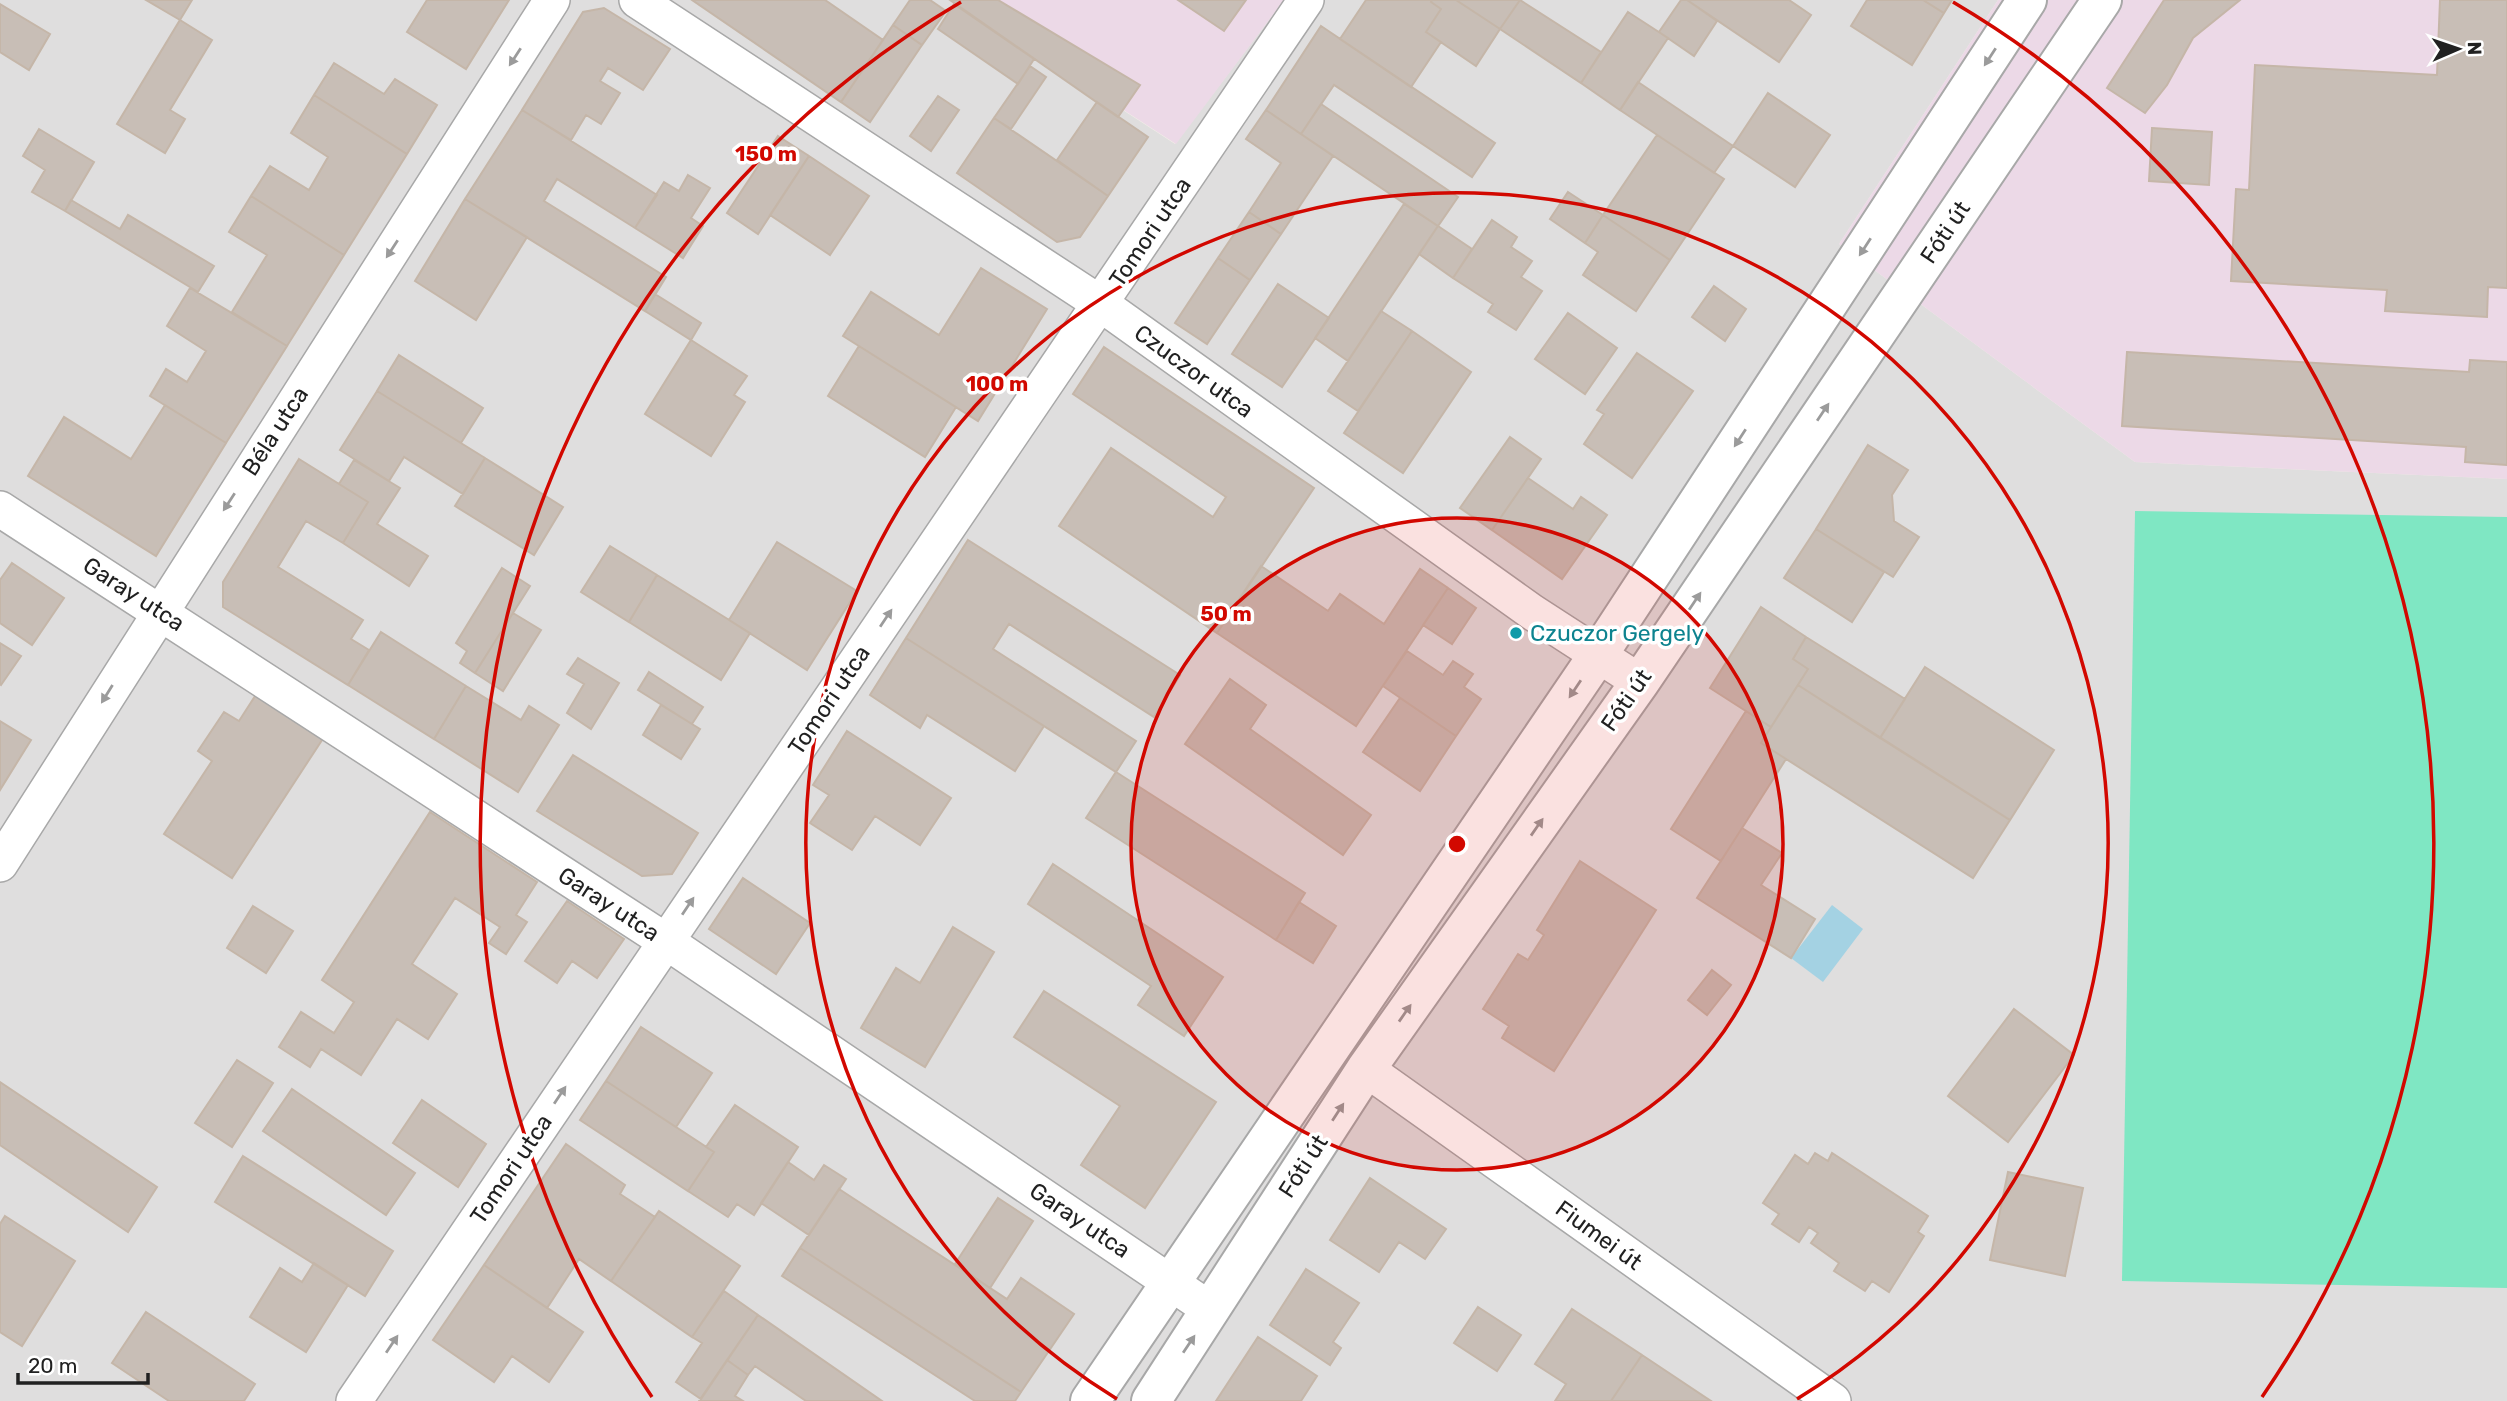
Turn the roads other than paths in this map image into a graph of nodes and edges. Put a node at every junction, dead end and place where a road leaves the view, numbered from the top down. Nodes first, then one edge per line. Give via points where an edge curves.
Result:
1 (552, 0) edge
2 (637, 0) edge
3 (1306, 0) edge
4 (2027, 0) edge
5 (2102, 0) edge
6 (1101, 304) junction
7 (0, 509) edge
8 (160, 610) junction
9 (1598, 655) junction
10 (1640, 682) junction
11 (0, 864) edge
12 (664, 940) junction
13 (1366, 1069) junction
14 (1169, 1281) junction
15 (1211, 1310) junction
16 (1811, 1395) edge
17 (354, 1401) edge
18 (1090, 1401) edge
19 (1151, 1401) edge

1 -> 8 street, Béla utca
2 - 6 street, Czuczor utca
3 - 6 street, Tomori utca
4 -> 9 street, Fóti út
10 -> 5 street, Fóti út
6 - 9 street, Czuczor utca
12 -> 6 street, Tomori utca
7 - 8 street, Garay utca
8 -> 11 street, Béla utca
8 - 12 street, Garay utca
9 - 10 street, Czuczor utca
9 -> 14 street, Fóti út
13 -> 10 street, Fóti út
12 - 14 street, Garay utca
17 -> 12 street, Tomori utca
15 -> 13 street, Fóti út
13 - 16 street, Fiumei út
14 - 15 street, Garay utca
14 - 18 street, Fóti út
19 -> 15 street, Fóti út

